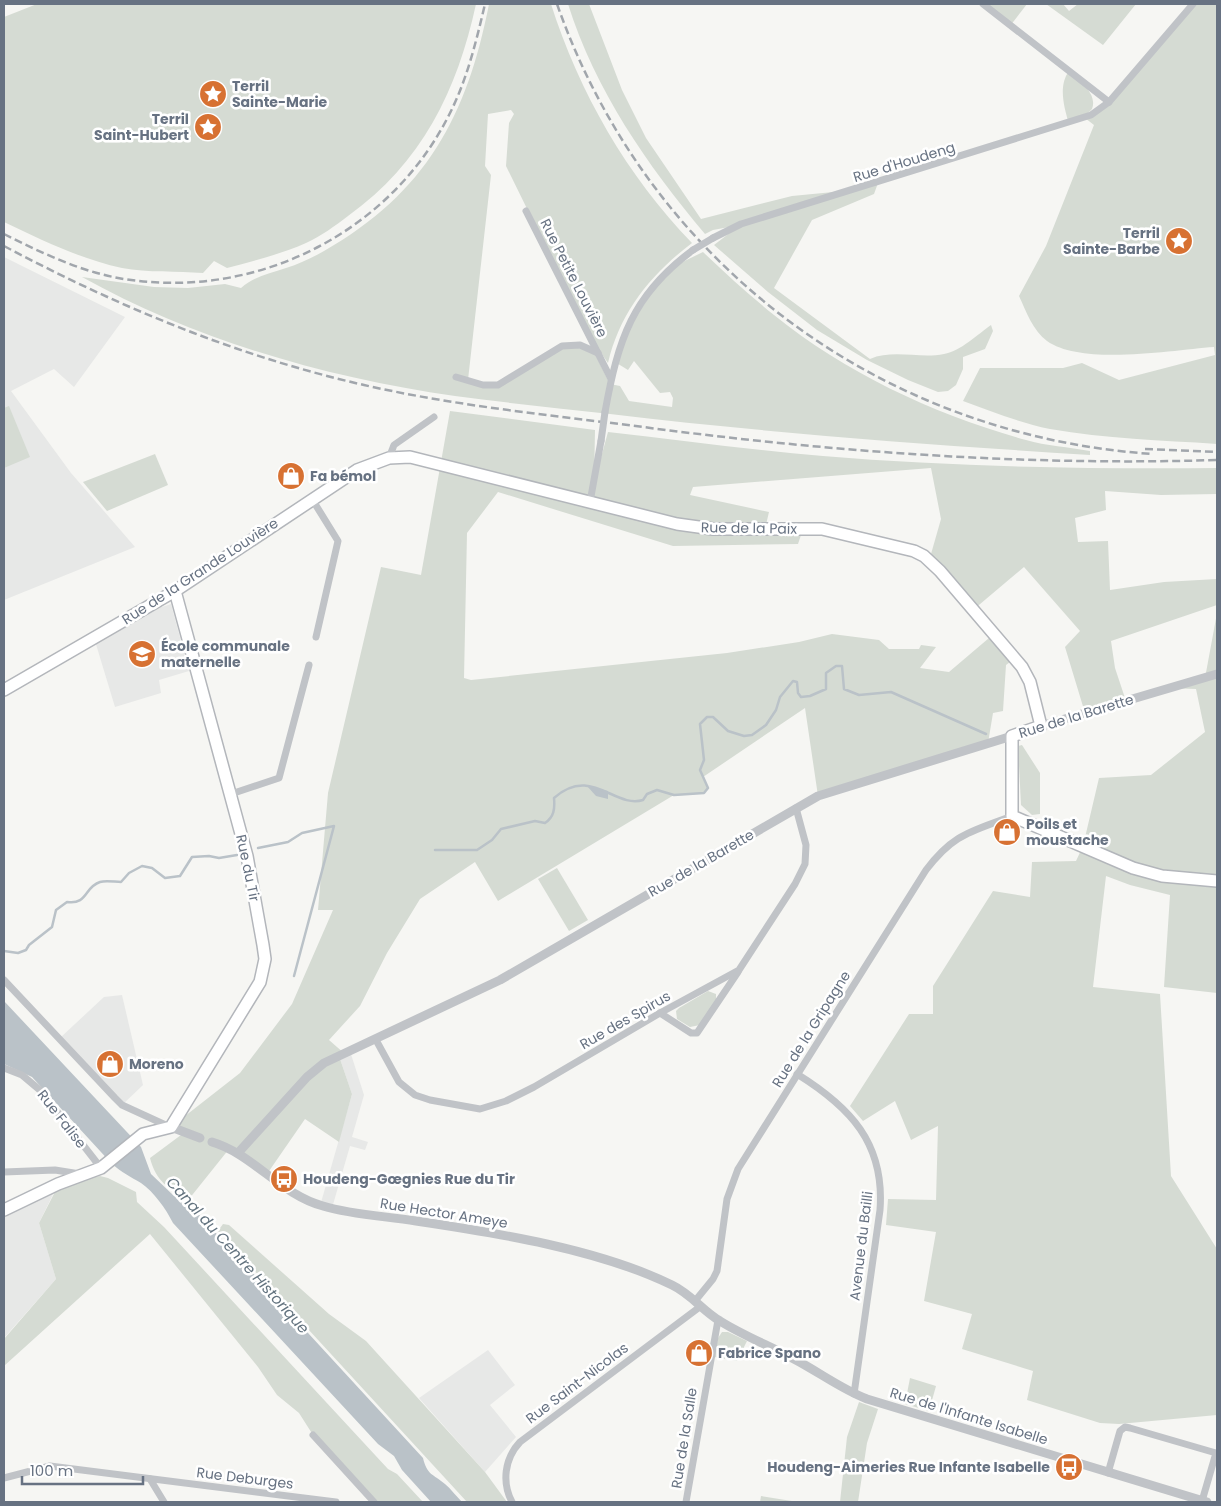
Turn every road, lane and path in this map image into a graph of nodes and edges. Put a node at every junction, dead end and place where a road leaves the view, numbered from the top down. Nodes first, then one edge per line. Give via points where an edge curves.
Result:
1 (983, 4) edge
2 (1193, 4) edge
3 (1109, 102) junction
4 (526, 211) dead end
5 (600, 355) junction
6 (456, 377) dead end
7 (611, 379) junction
8 (434, 417) dead end
9 (389, 458) junction
10 (368, 464) joint
11 (312, 499) junction
12 (590, 502) junction
13 (175, 591) junction
14 (316, 637) dead end
15 (309, 665) dead end
16 (1217, 674) edge
17 (4, 690) edge
18 (1041, 726) junction
19 (1012, 736) junction
20 (231, 794) junction
21 (796, 808) junction
22 (1012, 816) junction
23 (1217, 880) edge
24 (739, 970) junction
25 (4, 980) edge
26 (660, 1013) junction
27 (376, 1040) junction
28 (4, 1068) edge
29 (797, 1074) junction
30 (171, 1127) junction
31 (200, 1138) dead end
32 (212, 1142) dead end
33 (238, 1154) junction
34 (101, 1168) junction
35 (4, 1172) edge
36 (85, 1175) junction
37 (4, 1210) edge
38 (698, 1304) junction
39 (718, 1320) junction
40 (854, 1394) junction
41 (313, 1435) dead end
42 (1217, 1453) edge
43 (1108, 1473) junction
44 (4, 1478) edge
45 (150, 1479) junction
46 (1205, 1501) edge
47 (164, 1502) edge
48 (336, 1502) edge
49 (374, 1502) edge
50 (512, 1502) edge
51 (686, 1502) edge

1 - 3 street
2 - 3 street
3 - 7 street, Rue d'Houdeng, bridge via 1086,118 1069,124 741,224 713,238 668,268 645,297 624,334
4 - 5 street, Rue Petite Louvière
5 - 6 street, Rue Petite Louvière via 584,346 572,344 562,346 498,385 483,385
5 - 7 street, Rue Petite Louvière
7 - 12 street, Rue d'Houdeng, bridge
8 - 9 street via 394,445
9 - 10 main road, Rue de la Paix
9 - 12 main road, Rue de la Paix via 433,461
10 - 11 main road, Rue de la Grande Louvière
11 - 13 main road, Rue de la Grande Louvière
11 - 14 street via 338,541
12 - 18 main road, Rue de la Paix via 693,526 822,528 914,551 940,571 1022,667 1030,682
13 - 17 main road, Rue de la Grande Louvière
13 - 20 main road, Rue du Tir
15 - 20 street via 279,778
16 - 18 street, Rue de la Barette
18 - 19 main road, Rue de la Barette
19 - 21 street, Rue de la Barette via 832,790
19 - 22 main road
20 - 30 main road, Rue du Tir via 247,856 263,945 264,970 256,993
21 - 24 street, Rue des Spirus via 806,845 805,864
21 - 27 street, Rue de la Barette via 500,980
22 - 23 main road via 1133,868 1162,876
22 - 29 street, Rue de la Gripagne via 966,834 942,850 926,870
24 - 26 street, Rue des Spirus
24 - 26 street via 697,1033 690,1033
25 - 30 street via 122,1105
26 - 27 street, Rue des Spirus via 534,1087 480,1109 415,1095 399,1082
27 - 33 street, Rue de la Barette via 324,1063 307,1077
28 - 34 street, Rue Falise via 22,1075 41,1091
29 - 38 street, Rue de la Gripagne via 738,1169 727,1200 717,1271
29 - 40 street, Avenue du Bailli via 842,1107 866,1137 876,1162 880,1210
30 - 31 street
30 - 34 main road via 143,1134
32 - 33 street, Rue Hector Ameye
33 - 38 street, Rue Hector Ameye via 320,1206 479,1230 585,1254 639,1271 682,1290
34 - 36 main road
35 - 36 street via 55,1170
36 - 37 main road
38 - 39 street, Rue de l'Infante Isabelle
38 - 50 street, Rue Saint-Nicolas via 520,1442 510,1458 506,1474 506,1489
39 - 40 street, Rue de l'Infante Isabelle via 797,1360
39 - 51 street, Rue de la Salle
40 - 43 street, Rue de l'Infante Isabelle
41 - 49 street
42 - 43 street via 1125,1427 1120,1431
42 - 46 street
43 - 46 street, Rue de l'Infante Isabelle
44 - 45 street, Rue Deburges via 50,1466
45 - 47 street
45 - 48 street, Rue Deburges

